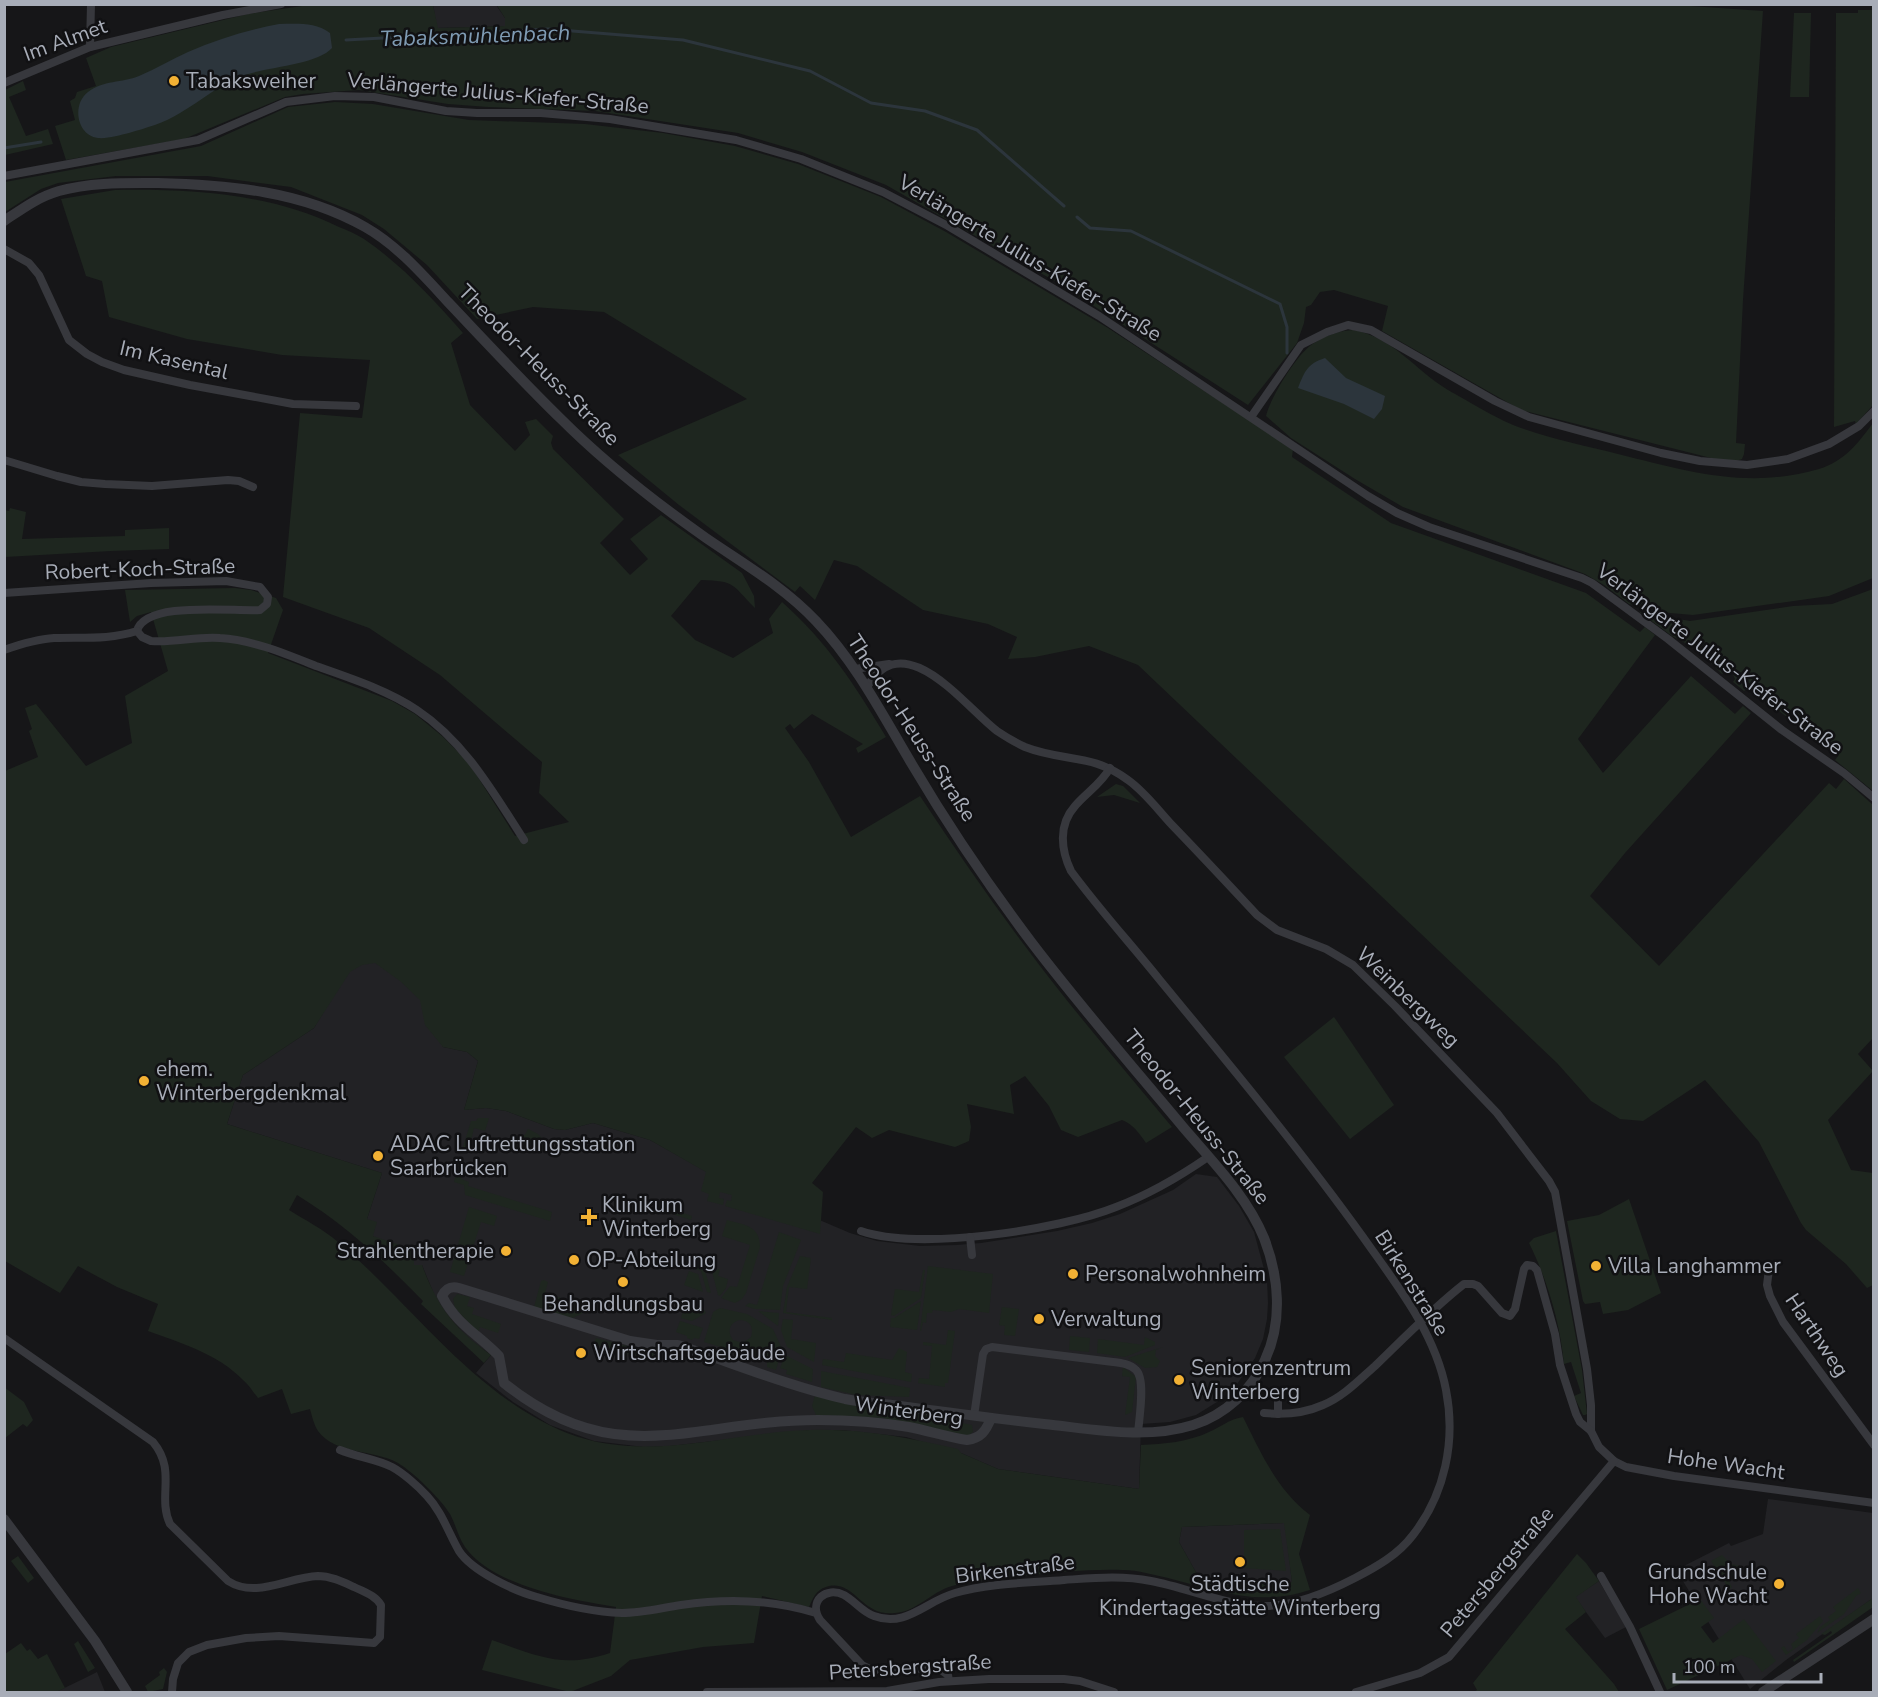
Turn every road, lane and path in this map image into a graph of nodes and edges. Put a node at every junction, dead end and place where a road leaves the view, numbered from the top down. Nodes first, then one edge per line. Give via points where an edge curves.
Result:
1 (91, 4) edge
2 (281, 4) edge
3 (90, 47) junction
4 (4, 83) edge
5 (4, 176) edge
6 (4, 221) edge
7 (4, 249) edge
8 (356, 406) dead end
9 (1874, 411) edge
10 (1251, 417) junction
11 (4, 460) edge
12 (253, 487) dead end
13 (4, 592) edge
14 (137, 631) junction
15 (4, 650) edge
16 (890, 664) junction
17 (855, 669) junction
18 (867, 687) junction
19 (1110, 768) junction
20 (1874, 798) edge
21 (524, 840) dead end
22 (1208, 1157) junction
23 (861, 1231) dead end
24 (970, 1237) junction
25 (972, 1255) dead end
26 (1768, 1269) dead end
27 (1419, 1321) junction
28 (4, 1338) edge
29 (1278, 1394) dead end
30 (1264, 1413) dead end
31 (1278, 1414) junction
32 (974, 1416) junction
33 (991, 1418) junction
34 (1591, 1431) junction
35 (1138, 1433) junction
36 (1874, 1445) edge
37 (340, 1450) dead end
38 (1614, 1461) junction
39 (1874, 1503) edge
40 (4, 1519) edge
41 (1601, 1576) dead end
42 (815, 1610) junction
43 (1874, 1618) edge
44 (949, 1681) junction
45 (128, 1692) edge
46 (172, 1692) edge
47 (707, 1692) edge
48 (1114, 1692) edge
49 (1356, 1692) edge
50 (1660, 1692) edge
51 (1763, 1692) edge

1 - 3 street
2 - 3 street, Im Almet
3 - 4 street, Im Almet
5 - 10 street, Verlängerte Julius-Kiefer-Straße via 198,140 270,107 335,96 374,98 446,111 610,119 736,140 801,159 883,192 948,226 1099,316
6 - 17 street, Theodor-Heuss-Straße via 55,192 116,182 205,184 266,192 329,210 368,229 423,275 577,436 667,509 776,584 818,623
7 - 8 street, Im Kasental via 29,263 39,275 69,340 102,362 134,373 293,404
9 - 10 street via 1829,444 1788,459 1747,465 1700,461 1528,417 1371,330 1348,325 1301,345
10 - 20 street, Verlängerte Julius-Kiefer-Straße via 1397,513 1592,583
11 - 12 street via 81,482 153,486 228,480
13 - 14 street, Robert-Koch-Straße via 226,581 260,587 268,597 260,610 206,608 171,613 145,619
14 - 15 street via 101,639 38,640
14 - 21 street via 151,642 217,637 242,641 395,697 458,744
16 - 17 street, Weinbergweg
16 - 18 street
16 - 19 street, Weinbergweg via 917,667 931,674 996,730 1025,747
17 - 18 street, Theodor-Heuss-Straße
18 - 22 street, Theodor-Heuss-Straße via 999,898 1068,990
19 - 27 street, Birkenstraße via 1075,806 1064,826 1063,849 1071,872 1292,1142
19 - 34 street, Weinbergweg via 1137,788 1257,915 1290,936 1338,955 1359,971 1497,1113 1550,1181 1579,1320 1590,1391
22 - 24 street via 1167,1184 1115,1208 1053,1224
22 - 35 street, Theodor-Heuss-Straße via 1245,1203 1266,1245 1277,1292 1272,1342 1249,1386 1217,1414 1199,1424
23 - 24 street via 893,1238
24 - 25 street
26 - 36 street, Harthweg via 1770,1296 1784,1322
27 - 31 street via 1409,1335 1342,1396 1313,1409
27 - 34 street via 1468,1283 1478,1286 1502,1313 1510,1316 1524,1269 1533,1266 1538,1270 1574,1407 1580,1422
27 - 42 street, Birkenstraße via 1446,1388 1450,1422 1443,1475 1431,1509 1408,1541 1390,1558 1341,1585 1311,1597 1269,1606 1236,1603 1150,1580 1107,1577 952,1593 911,1616 892,1620 872,1616 834,1592 823,1596
28 - 46 street via 153,1442 166,1464 166,1516 170,1524 235,1586 252,1589 305,1577 329,1577 372,1595 381,1605 380,1637 374,1644 279,1636 207,1645 183,1657 175,1671
29 - 31 street
30 - 31 street
32 - 33 street, Winterberg
32 - 33 street, Winterberg via 842,1398 678,1345 630,1341 453,1287 444,1290 442,1296 461,1323 499,1356 504,1383 554,1416 596,1432 644,1438 826,1420 909,1427 967,1440 981,1435
32 - 35 street via 983,1354 992,1347 1092,1359 1136,1370 1140,1376
33 - 35 street, Theodor-Heuss-Straße
34 - 38 street via 1599,1447
37 - 42 street via 393,1468 426,1495 469,1561 498,1580 536,1597 621,1613 732,1600
38 - 39 street, Hohe Wacht via 1674,1476
38 - 49 street, Petersbergstraße via 1449,1657 1420,1673
40 - 45 street
41 - 50 street
42 - 44 street via 862,1665 879,1670 938,1668 948,1675
43 - 51 street
44 - 47 street, Petersbergstraße via 887,1691
44 - 48 street, Petersbergstraße via 1064,1679

